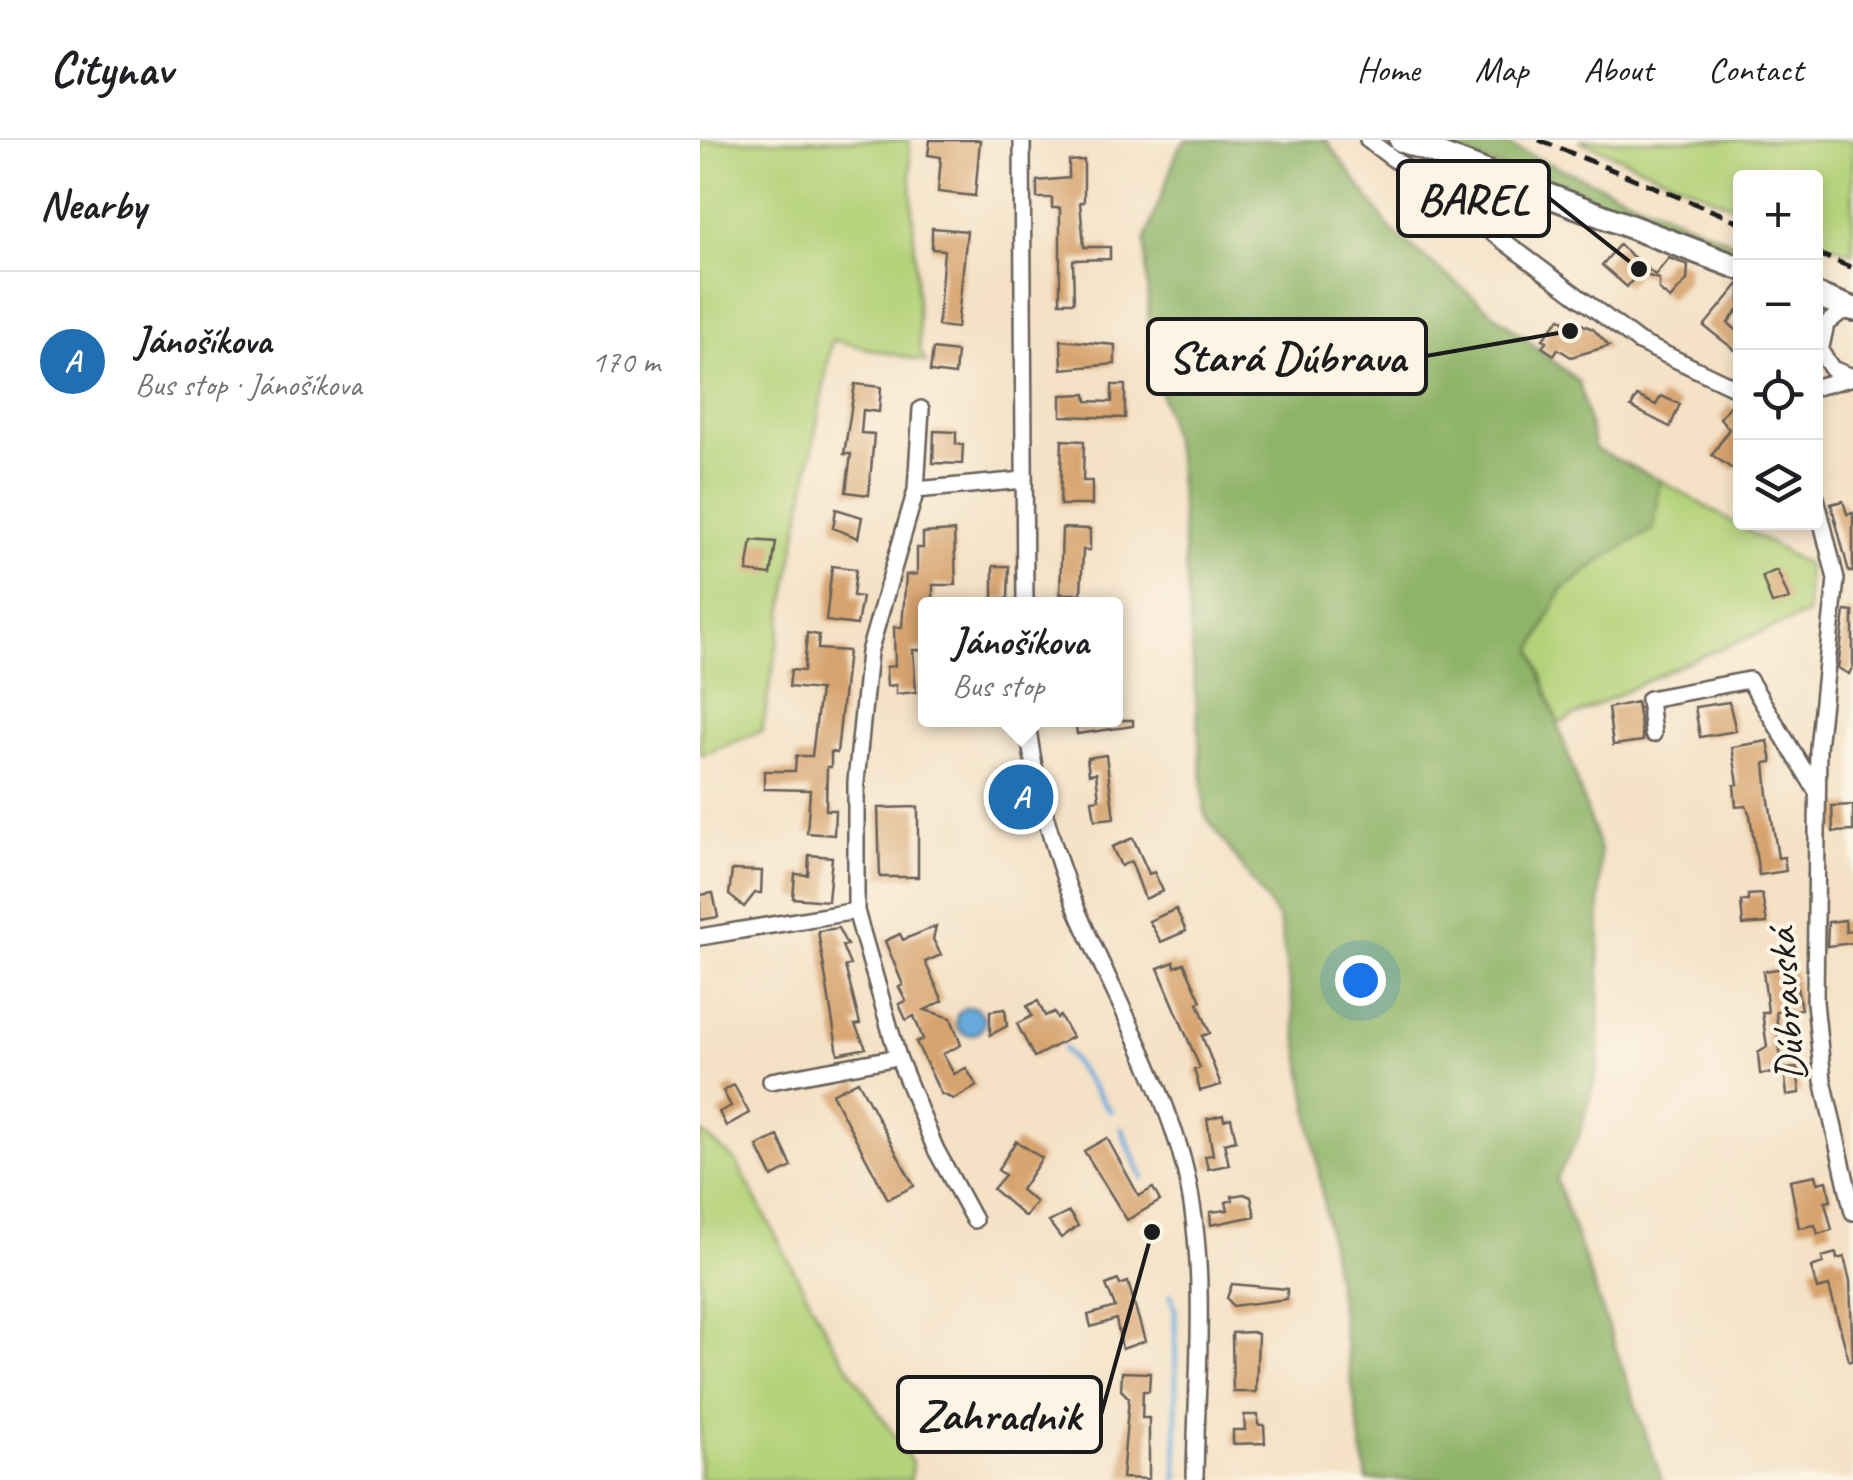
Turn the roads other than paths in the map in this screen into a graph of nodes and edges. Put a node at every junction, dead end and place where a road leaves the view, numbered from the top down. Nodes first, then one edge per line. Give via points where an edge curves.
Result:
1 (1022, 140) edge
2 (1368, 140) edge
3 (1401, 140) edge
4 (1733, 265) edge
5 (1823, 298) edge
6 (1853, 310) edge
7 (1819, 350) edge
8 (1823, 357) edge
9 (1853, 377) edge
10 (1823, 385) edge
11 (1733, 387) edge
12 (921, 409) dead end
13 (1024, 480) junction
14 (916, 490) junction
15 (1823, 526) edge
16 (1025, 597) edge
17 (1027, 727) edge
18 (1653, 734) dead end
19 (1816, 790) junction
20 (856, 912) junction
21 (700, 938) edge
22 (898, 1057) junction
23 (771, 1081) dead end
24 (1853, 1212) edge
25 (974, 1220) dead end
26 (1195, 1480) edge

1 - 13 street
2 - 11 street via 1639,342
3 - 4 main road
5 - 6 main road
6 - 7 street via 1826,324
8 - 9 street via 1832,369
9 - 10 street
12 - 14 street
13 - 14 street
13 - 16 street
14 - 20 street via 869,652 856,782
15 - 19 street, Dúbravská via 1836,579
17 - 26 street via 1076,907 1180,1148 1196,1268
18 - 19 street via 1650,699 1749,680
19 - 24 street, Dúbravská via 1814,1002 1822,1080
20 - 21 street
20 - 22 street
22 - 23 street
22 - 25 street via 934,1148

